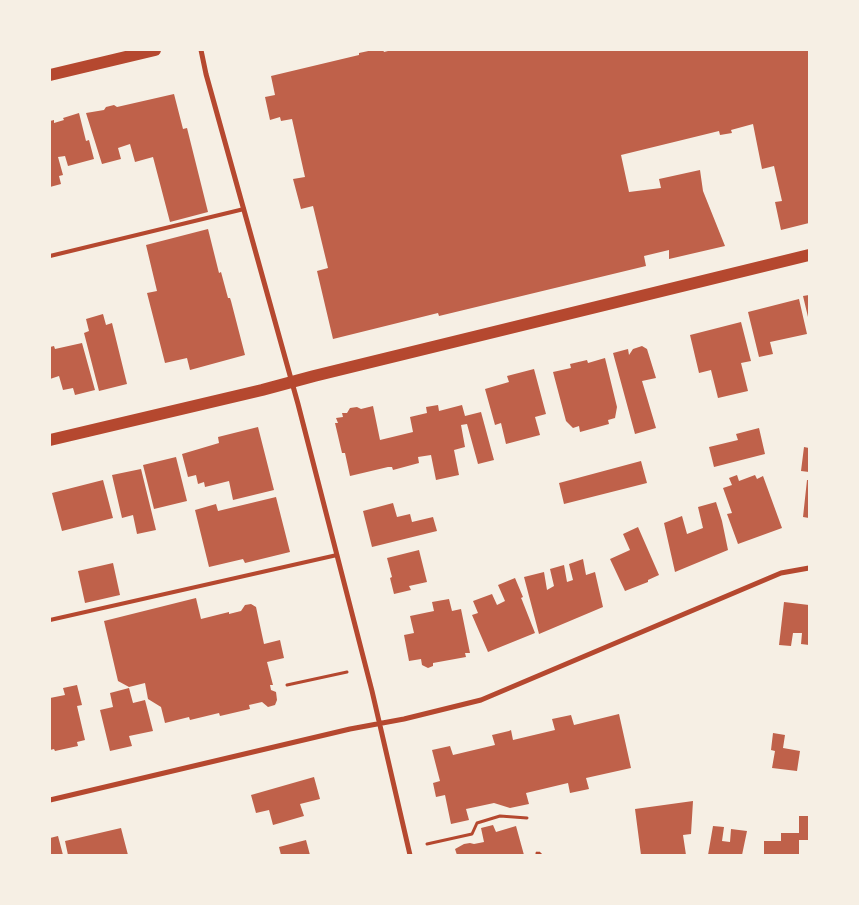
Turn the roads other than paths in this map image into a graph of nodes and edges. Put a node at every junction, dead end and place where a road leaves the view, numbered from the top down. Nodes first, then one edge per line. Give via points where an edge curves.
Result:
1 (155, 50) edge
2 (201, 50) edge
3 (50, 75) edge
4 (244, 209) junction
5 (809, 255) edge
6 (50, 256) edge
7 (292, 382) junction
8 (50, 440) edge
9 (337, 554) junction
10 (809, 568) edge
11 (50, 620) edge
12 (379, 723) junction
13 (50, 800) edge
14 (410, 855) edge

1 - 3 main road
2 - 4 street
4 - 6 lane
4 - 7 street
5 - 7 main road
7 - 8 main road
7 - 9 street
9 - 11 lane
9 - 12 street
10 - 12 street via 781,573 481,700
12 - 13 street
12 - 14 street

